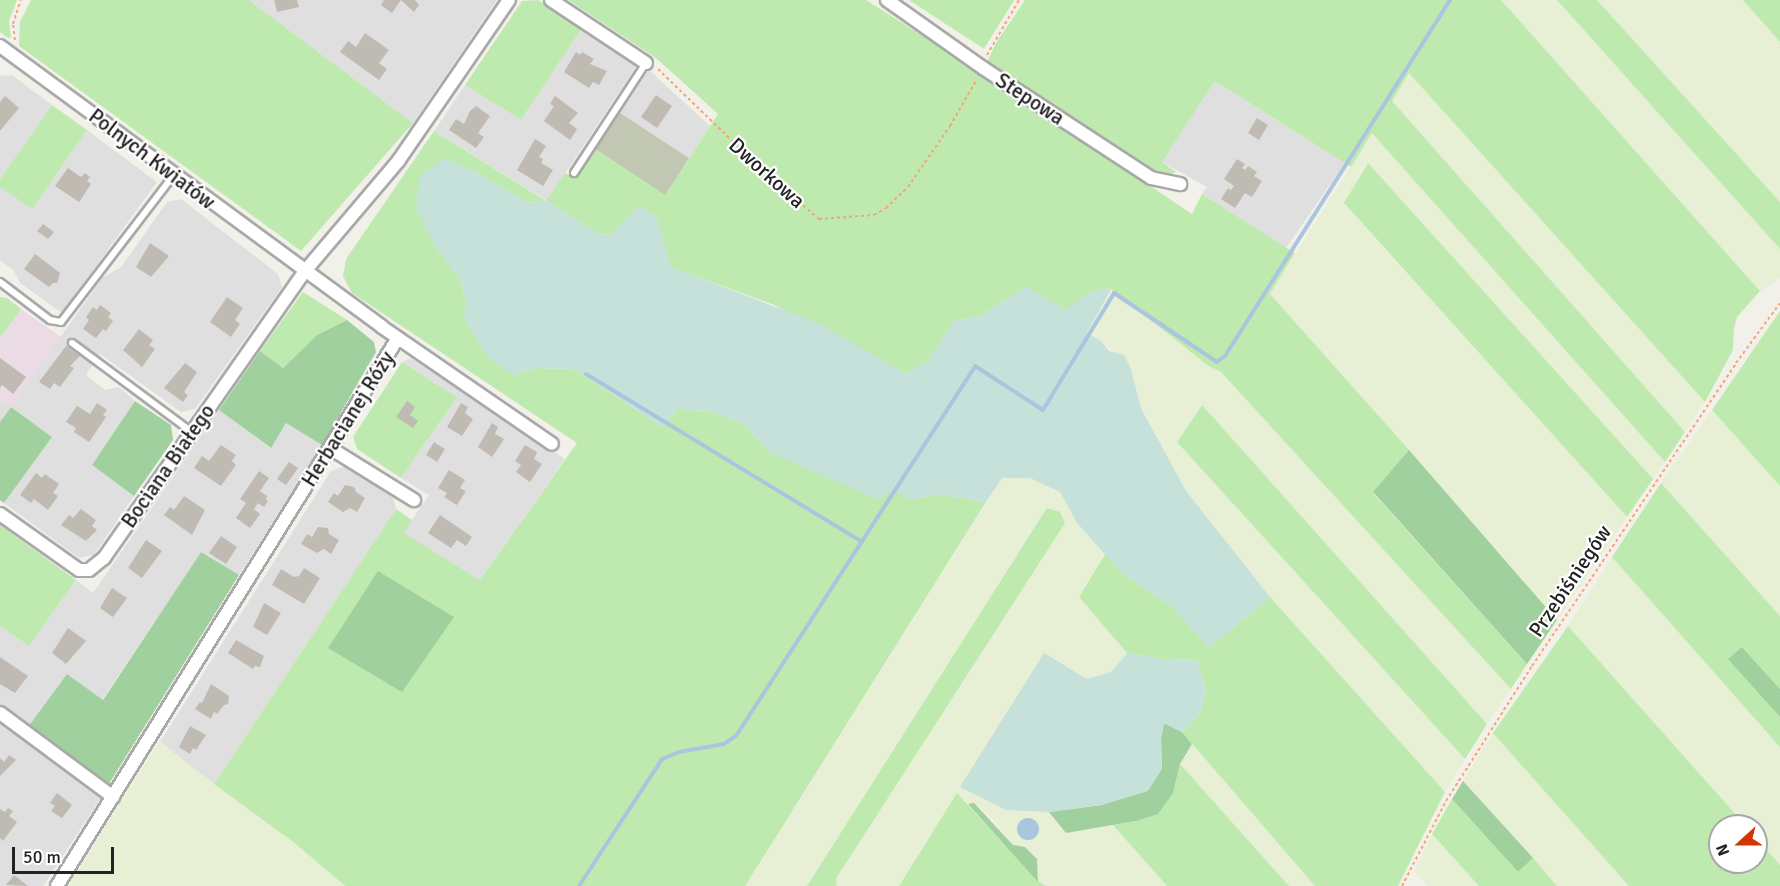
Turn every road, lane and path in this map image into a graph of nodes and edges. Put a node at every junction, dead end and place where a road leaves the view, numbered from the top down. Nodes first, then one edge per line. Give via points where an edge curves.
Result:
1 (21, 0) edge
2 (509, 0) edge
3 (551, 0) edge
4 (887, 0) edge
5 (1019, 0) edge
6 (5, 52) edge
7 (646, 63) junction
8 (983, 68) junction
9 (574, 173) dead end
10 (174, 175) junction
11 (1179, 184) dead end
12 (305, 271) junction
13 (0, 282) edge
14 (1780, 303) edge
15 (398, 338) junction
16 (72, 343) dead end
17 (192, 433) junction
18 (552, 444) dead end
19 (330, 448) junction
20 (414, 500) dead end
21 (0, 514) edge
22 (0, 713) edge
23 (113, 797) junction
24 (57, 886) edge
25 (1402, 886) edge

1 - 6 path
2 - 12 street via 399,160
3 - 7 street
4 - 8 street, Stepowa
5 - 8 path, Dworkowa via 988,52
6 - 10 street, Polnych Kwiatów
7 - 8 path, Dworkowa via 657,67 819,219 874,215 886,208 908,187 950,126
7 - 9 lane
8 - 11 street, Stepowa via 1151,178
10 - 12 street, Polnych Kwiatów
10 - 13 lane via 61,322 50,320
12 - 15 street, Herbacianej Róży
12 - 17 street, Bociana Białego
14 - 25 path, Przebiśniegów via 1532,666 1446,801
15 - 18 street
15 - 19 street, Herbacianej Róży
16 - 17 lane
17 - 21 street, Bociana Białego via 104,558 89,570 79,570
19 - 20 street
19 - 23 street, Herbacianej Róży
22 - 23 street
23 - 24 street, Herbacianej Róży

